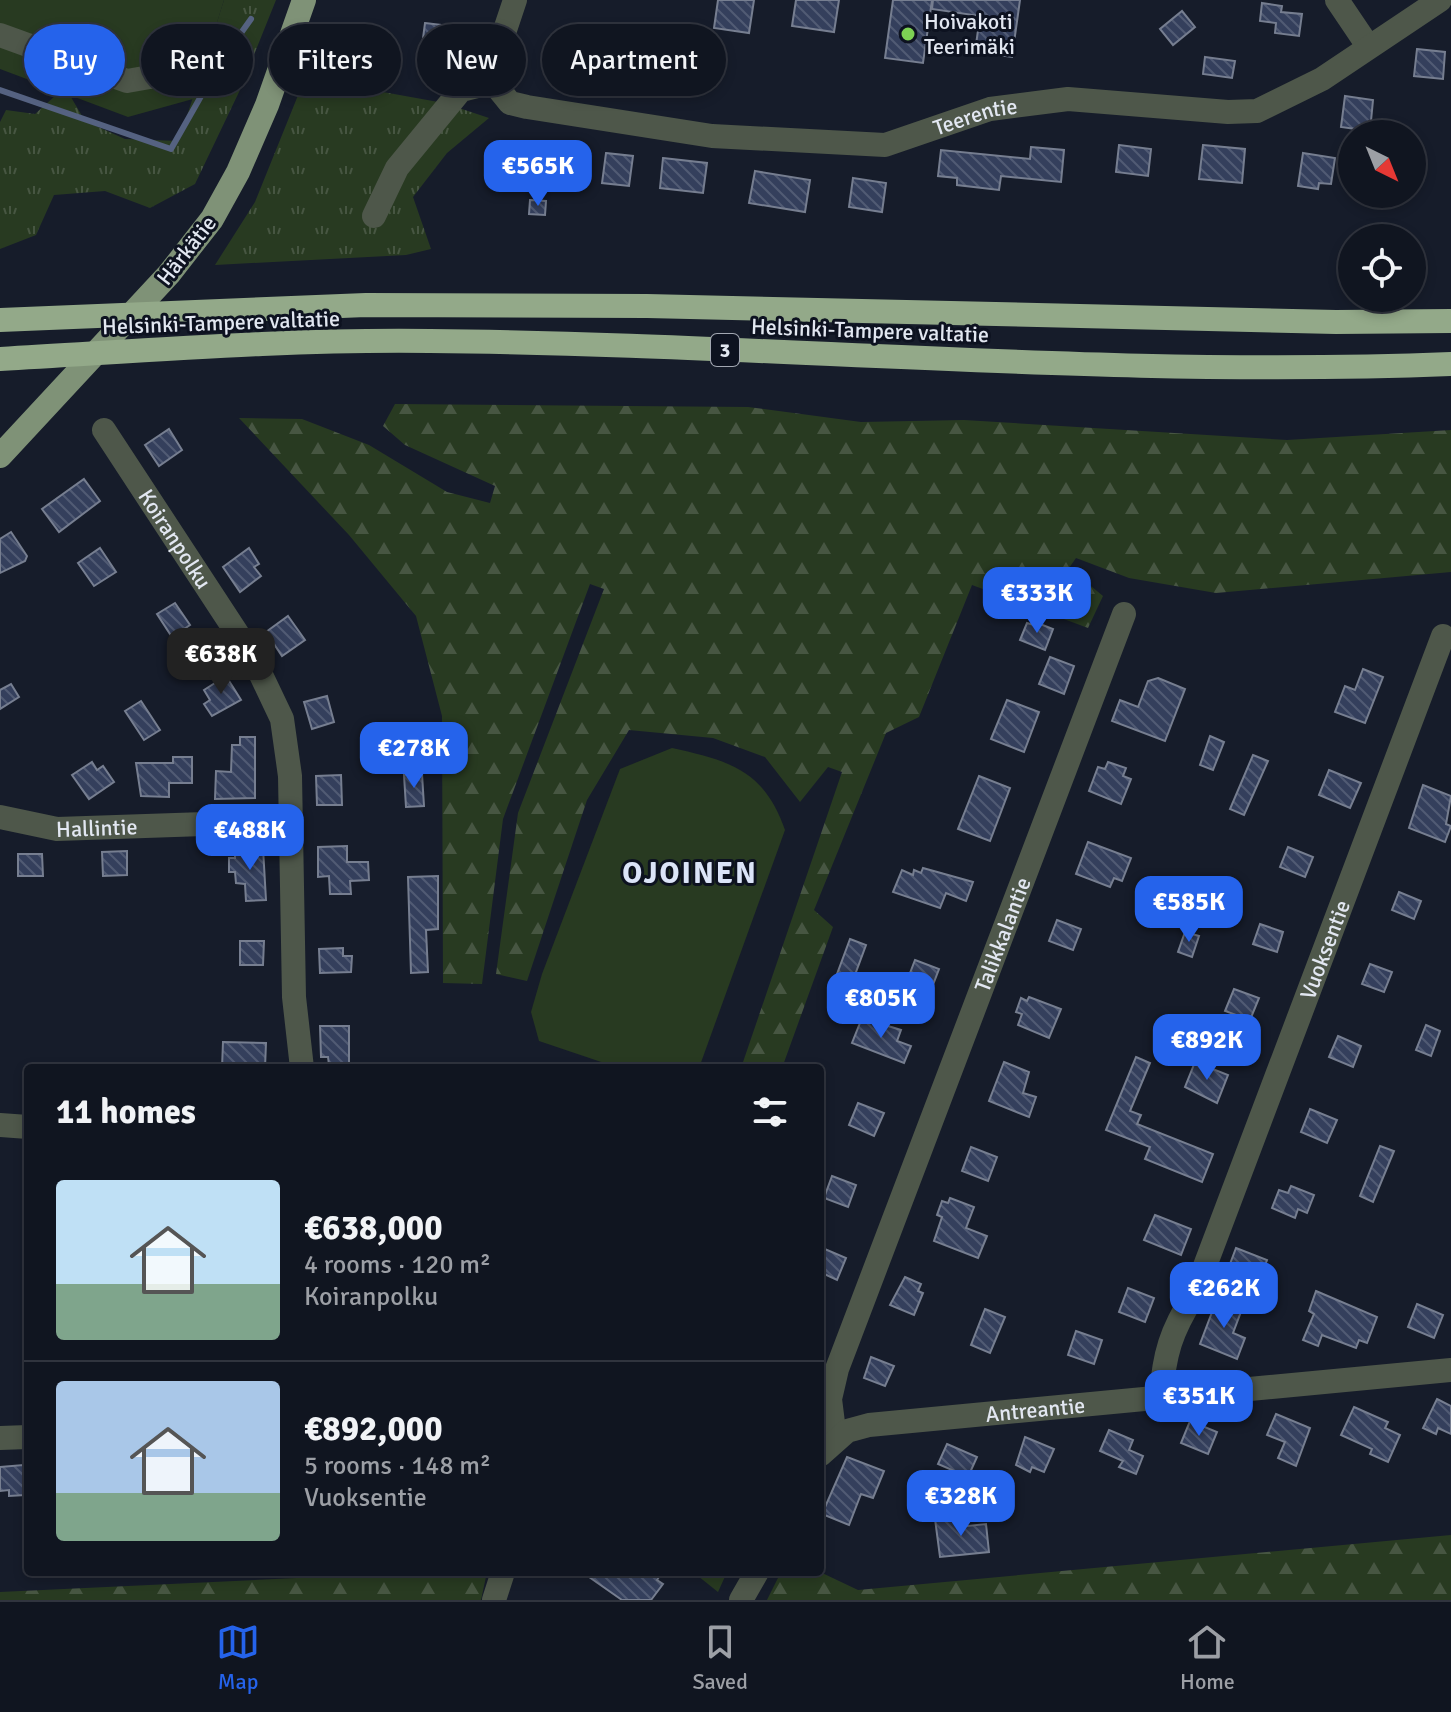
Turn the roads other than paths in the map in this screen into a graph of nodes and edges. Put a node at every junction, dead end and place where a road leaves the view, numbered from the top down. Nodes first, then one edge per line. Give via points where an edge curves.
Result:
1 (304, 0) edge
2 (515, 0) edge
3 (1337, 0) edge
4 (1440, 0) edge
5 (507, 24) edge
6 (0, 35) edge
7 (1368, 46) junction
8 (141, 79) edge
9 (456, 96) edge
10 (504, 96) edge
11 (374, 216) dead end
12 (0, 320) edge
13 (1451, 321) edge
14 (0, 359) edge
15 (1451, 364) edge
16 (104, 430) dead end
17 (0, 456) edge
18 (1124, 614) dead end
19 (1443, 636) dead end
20 (0, 817) edge
21 (291, 821) junction
22 (302, 1064) edge
23 (0, 1125) edge
24 (24, 1127) edge
25 (1451, 1370) edge
26 (1161, 1397) junction
27 (24, 1437) edge
28 (0, 1438) edge
29 (828, 1447) edge
30 (502, 1576) edge
31 (755, 1576) edge
32 (494, 1600) edge
33 (741, 1600) edge

1 - 17 main road, Härkätie via 238,172 212,219 169,274
2 - 5 street
3 - 7 street
4 - 7 street, Teerentie
6 - 8 street via 127,81
7 - 10 street, Teerentie via 1322,79 1257,111 1068,99 990,109 885,145 712,136 527,107
9 - 11 street via 397,168
12 - 13 highway, Helsinki-Tampere valtatie / 3 via 244,308 538,305
14 - 15 highway, Helsinki-Tampere valtatie / 3 via 429,341 1146,365
16 - 21 street, Koiranpolku via 224,610 277,704 286,735
18 - 29 street, Talikkalantie via 837,1369
19 - 26 street, Vuoksentie via 1194,1295 1174,1326 1164,1358
20 - 21 street, Hallintie via 57,829
21 - 22 street, Koiranpolku via 294,997
23 - 24 street
25 - 26 street, Antreantie
26 - 29 street, Antreantie via 869,1425 847,1431
27 - 28 street
30 - 32 street
31 - 33 street

